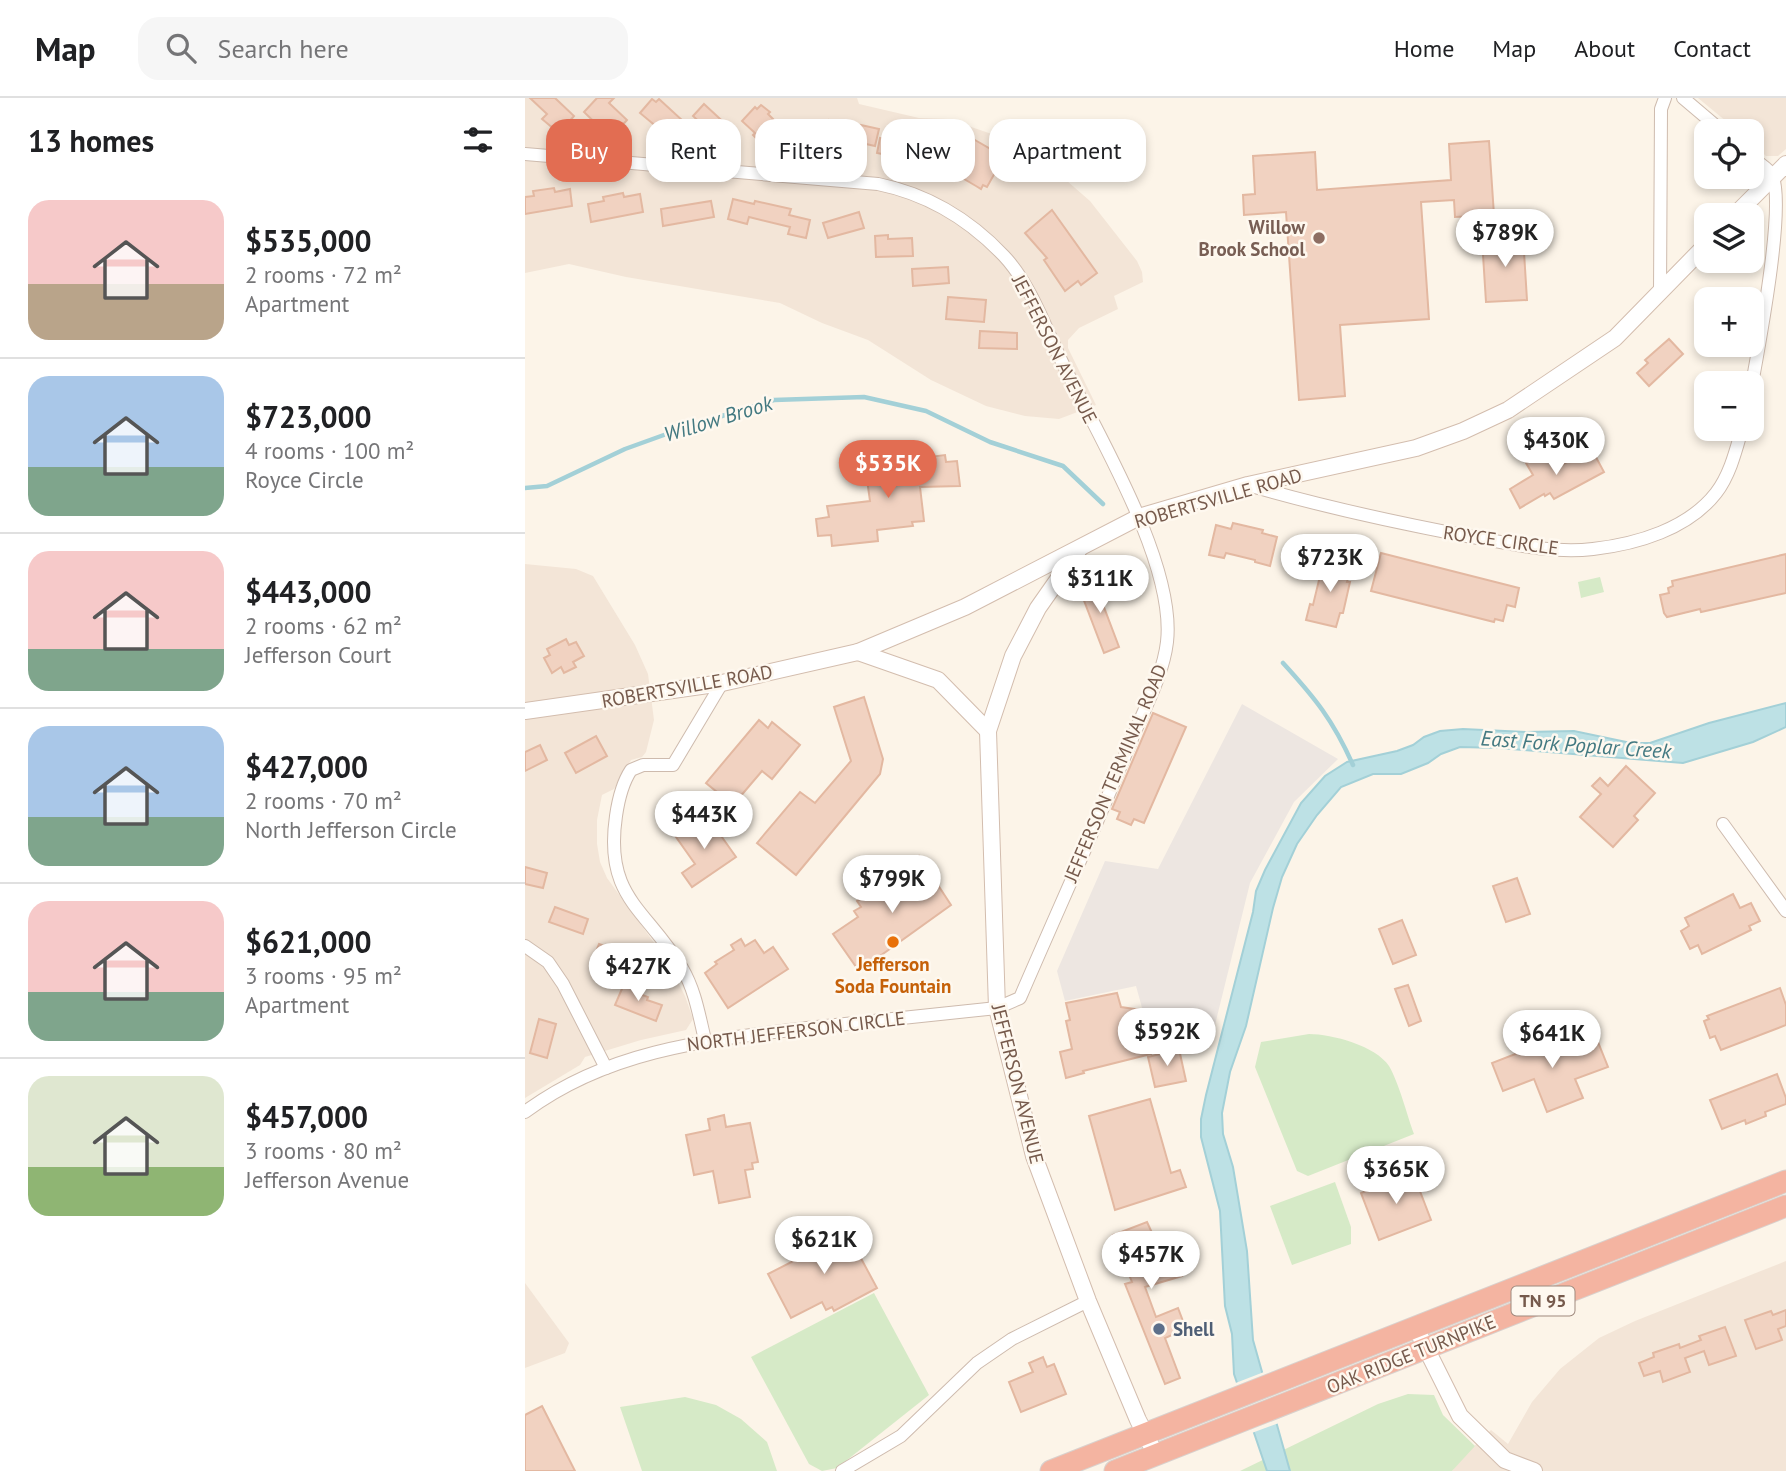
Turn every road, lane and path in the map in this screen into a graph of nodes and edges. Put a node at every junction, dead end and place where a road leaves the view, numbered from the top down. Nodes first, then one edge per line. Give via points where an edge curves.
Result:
1 (1665, 98) edge
2 (1683, 98) edge
3 (1708, 119) edge
4 (525, 154) edge
5 (1786, 164) edge
6 (1764, 168) edge
7 (1773, 176) junction
8 (1747, 203) edge
9 (1694, 258) edge
10 (1660, 293) junction
11 (1754, 371) edge
12 (1738, 441) edge
13 (1248, 485) junction
14 (1139, 517) junction
15 (1079, 549) junction
16 (858, 652) junction
17 (722, 683) junction
18 (525, 711) edge
19 (988, 731) junction
20 (1723, 824) dead end
21 (1786, 911) edge
22 (525, 946) edge
23 (997, 1008) junction
24 (705, 1040) junction
25 (606, 1068) junction
26 (525, 1112) edge
27 (1786, 1181) edge
28 (1786, 1206) edge
29 (1088, 1301) junction
30 (1416, 1328) junction
31 (1426, 1349) junction
32 (1145, 1433) junction
33 (1156, 1455) junction
34 (842, 1471) edge
35 (1051, 1471) edge
36 (1115, 1471) edge
37 (1534, 1471) edge

1 - 10 street via 1661,109
2 - 3 street
4 - 14 street, JEFFERSON AVENUE via 878,184 954,213 1005,257 1031,297
5 - 7 street
6 - 7 street
7 - 8 street
7 - 11 street via 1780,197 1778,234
9 - 10 street, ROBERTSVILLE ROAD
10 - 13 street, ROBERTSVILLE ROAD via 1615,338 1508,410 1416,447
12 - 13 street, ROYCE CIRCLE via 1727,475 1705,505 1649,538 1591,550 1533,548 1417,527
13 - 14 street, ROBERTSVILLE ROAD
14 - 15 street, ROBERTSVILLE ROAD
14 - 23 street, JEFFERSON TERMINAL ROAD via 1165,609 1167,640 1162,665 1020,998
15 - 16 street, ROBERTSVILLE ROAD via 965,607
15 - 19 street, JEFFERSON AVENUE via 1038,608 1013,656
16 - 17 street, ROBERTSVILLE ROAD
16 - 19 street via 938,680
17 - 18 street, ROBERTSVILLE ROAD
17 - 24 street via 673,765 643,765 631,770 614,826 616,872 627,898 691,984
19 - 23 street, JEFFERSON AVENUE
20 - 21 street
22 - 25 street via 548,962 563,984
23 - 24 street, NORTH JEFFERSON CIRCLE
23 - 29 street, JEFFERSON AVENUE via 1030,1144
24 - 25 street, NORTH JEFFERSON CIRCLE
25 - 26 street, NORTH JEFFERSON CIRCLE via 572,1082
27 - 30 highway
28 - 31 highway, OAK RIDGE TURNPIKE / TN 95
29 - 32 street, JEFFERSON AVENUE
29 - 34 street via 1012,1339 977,1363 901,1436
30 - 31 street
30 - 32 highway
31 - 33 highway, OAK RIDGE TURNPIKE / TN 95
31 - 37 street via 1459,1416 1505,1460
32 - 33 street, JEFFERSON AVENUE
32 - 35 highway
33 - 36 highway, OAK RIDGE TURNPIKE / TN 95

